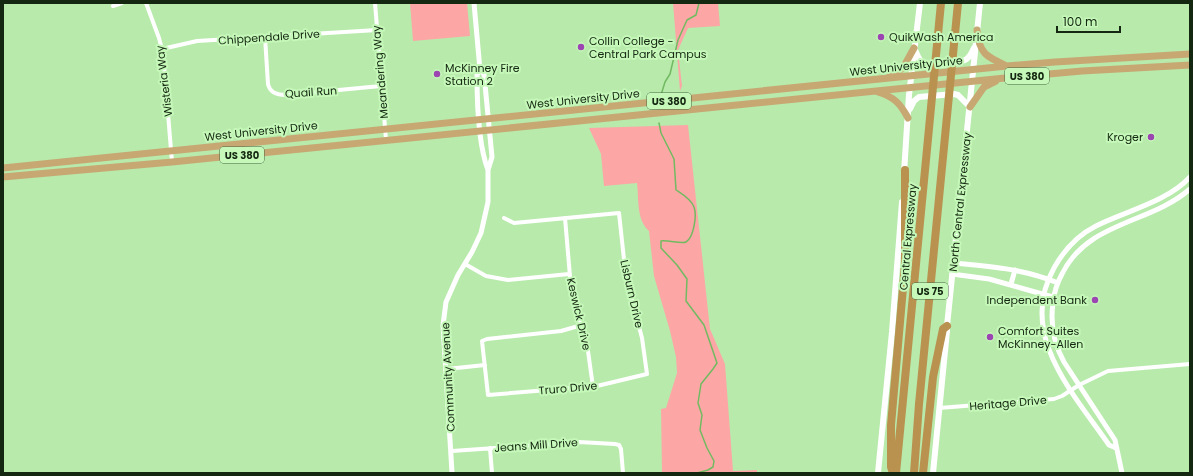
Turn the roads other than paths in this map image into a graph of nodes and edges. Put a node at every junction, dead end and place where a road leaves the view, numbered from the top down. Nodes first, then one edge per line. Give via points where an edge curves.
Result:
1 (122, 3) edge
2 (146, 3) edge
3 (375, 3) edge
4 (474, 3) edge
5 (920, 3) edge
6 (941, 3) edge
7 (958, 3) edge
8 (980, 3) edge
9 (113, 6) dead end
10 (377, 30) junction
11 (978, 30) junction
12 (265, 37) junction
13 (976, 43) junction
14 (914, 48) junction
15 (162, 49) junction
16 (1190, 54) edge
17 (1190, 65) edge
18 (1007, 66) junction
19 (480, 70) junction
20 (974, 70) junction
21 (911, 76) junction
22 (1001, 78) junction
23 (885, 79) junction
24 (972, 82) junction
25 (381, 86) junction
26 (808, 86) junction
27 (910, 88) junction
28 (876, 92) junction
29 (810, 98) junction
30 (970, 107) junction
31 (908, 118) junction
32 (488, 119) junction
33 (480, 120) junction
34 (489, 129) junction
35 (385, 130) junction
36 (480, 130) junction
37 (386, 140) junction
38 (172, 151) junction
39 (172, 162) junction
40 (3, 168) edge
41 (488, 170) junction
42 (905, 170) junction
43 (3, 177) edge
44 (1190, 177) edge
45 (1190, 190) edge
46 (504, 218) dead end
47 (564, 218) junction
48 (953, 263) junction
49 (465, 264) junction
50 (1015, 270) junction
51 (569, 274) junction
52 (952, 274) junction
53 (1048, 279) junction
54 (1058, 283) junction
55 (1012, 284) junction
56 (1043, 295) junction
57 (1053, 297) junction
58 (582, 325) junction
59 (947, 326) junction
60 (1190, 364) edge
61 (485, 365) junction
62 (447, 370) junction
63 (647, 374) joint
64 (1079, 385) junction
65 (593, 387) junction
66 (1071, 390) junction
67 (940, 408) junction
68 (490, 448) junction
69 (1116, 448) junction
70 (452, 451) junction
71 (452, 473) edge
72 (492, 473) edge
73 (623, 473) edge
74 (878, 473) edge
75 (893, 473) edge
76 (896, 473) edge
77 (914, 473) edge
78 (923, 473) edge
79 (933, 473) edge
80 (1122, 473) edge

1 - 9 street
2 - 15 street, Wisteria Way
3 - 10 street, Meandering Way
4 - 19 street, Community Avenue
5 - 14 main road
6 - 76 highway, Central Expressway / US 75
7 - 77 highway, US 75 via 919,398
8 - 11 main road, North Central Expressway
10 - 12 street, Chippendale Drive
10 - 25 street, Meandering Way
11 - 13 main road, North Central Expressway
11 - 18 highway via 979,44 984,53
12 - 15 street, Chippendale Drive via 197,42
12 - 25 street, Quail Run via 268,84 274,93 286,95
13 - 14 main road via 970,57 965,61 932,65 921,61
13 - 20 main road, North Central Expressway
14 - 21 main road
14 - 23 highway via 903,68
15 - 38 street, Wisteria Way
16 - 18 highway, West University Drive / US 380
17 - 22 highway, West University Drive / US 380
18 - 20 highway, West University Drive / US 380
19 - 32 street, Community Avenue via 484,74
19 - 33 street, Community Avenue via 476,75
20 - 21 highway, West University Drive / US 380
20 - 24 main road, North Central Expressway
21 - 23 highway, West University Drive / US 380
21 - 27 main road
22 - 24 highway, West University Drive / US 380
22 - 30 highway via 984,87
23 - 26 highway, West University Drive / US 380
24 - 27 highway, West University Drive / US 380
24 - 30 main road, North Central Expressway
25 - 35 street, Meandering Way
26 - 29 highway
26 - 32 highway, West University Drive / US 380
27 - 28 highway, West University Drive / US 380
27 - 31 main road
28 - 29 highway, West University Drive / US 380
28 - 31 highway via 897,102
29 - 34 highway, West University Drive / US 380
30 - 31 main road via 956,94 923,96 914,101
30 - 48 main road, North Central Expressway
31 - 42 main road
32 - 33 highway, West University Drive / US 380
32 - 34 street, Community Avenue
33 - 35 highway, West University Drive / US 380
33 - 36 street, Community Avenue
34 - 36 highway, West University Drive / US 380
34 - 41 street, Community Avenue via 492,157
35 - 37 street, Meandering Way
35 - 38 highway, West University Drive / US 380
36 - 37 highway, West University Drive / US 380
36 - 41 street, Community Avenue via 483,158
37 - 39 highway, West University Drive / US 380
38 - 39 street, Wisteria Way
38 - 40 highway, West University Drive / US 380
39 - 43 highway, West University Drive / US 380
41 - 49 street, Community Avenue via 488,202 481,233
42 - 74 main road
42 - 75 highway via 905,265 891,425
44 - 53 street via 1168,194 1087,231 1065,252
45 - 54 street via 1174,201 1092,239 1071,259
46 - 47 street via 514,223
47 - 51 street, Keswick Drive
47 - 63 street, Lisburn Drive via 619,212 626,278 642,338
48 - 50 street
48 - 52 main road, North Central Expressway
49 - 51 street via 486,276 508,280
49 - 62 street, Community Avenue via 446,302 443,325
50 - 53 street
50 - 55 street
51 - 58 street, Keswick Drive
52 - 55 street
52 - 59 main road, North Central Expressway
53 - 54 street
53 - 56 street
54 - 57 street
55 - 56 street
56 - 57 street
56 - 66 street via 1041,316 1044,338 1051,356
57 - 64 street via 1052,324 1055,340 1061,357
58 - 61 street via 561,331 482,341
58 - 65 street, Keswick Drive
59 - 67 main road, North Central Expressway
59 - 78 highway via 943,330 934,373
60 - 64 street, Heritage Drive via 1112,370
61 - 62 street
61 - 65 street, Truro Drive via 488,395
62 - 70 street, Community Avenue
63 - 65 street, Truro Drive
64 - 66 street, Heritage Drive
64 - 69 street via 1115,440
66 - 67 street, Heritage Drive via 1054,399
66 - 69 street via 1109,444
67 - 79 main road, North Central Expressway
68 - 70 street, Jeans Mill Drive
68 - 72 street
68 - 73 street, Jeans Mill Drive via 579,442 615,444 621,449
69 - 80 street
70 - 71 street, Community Avenue

